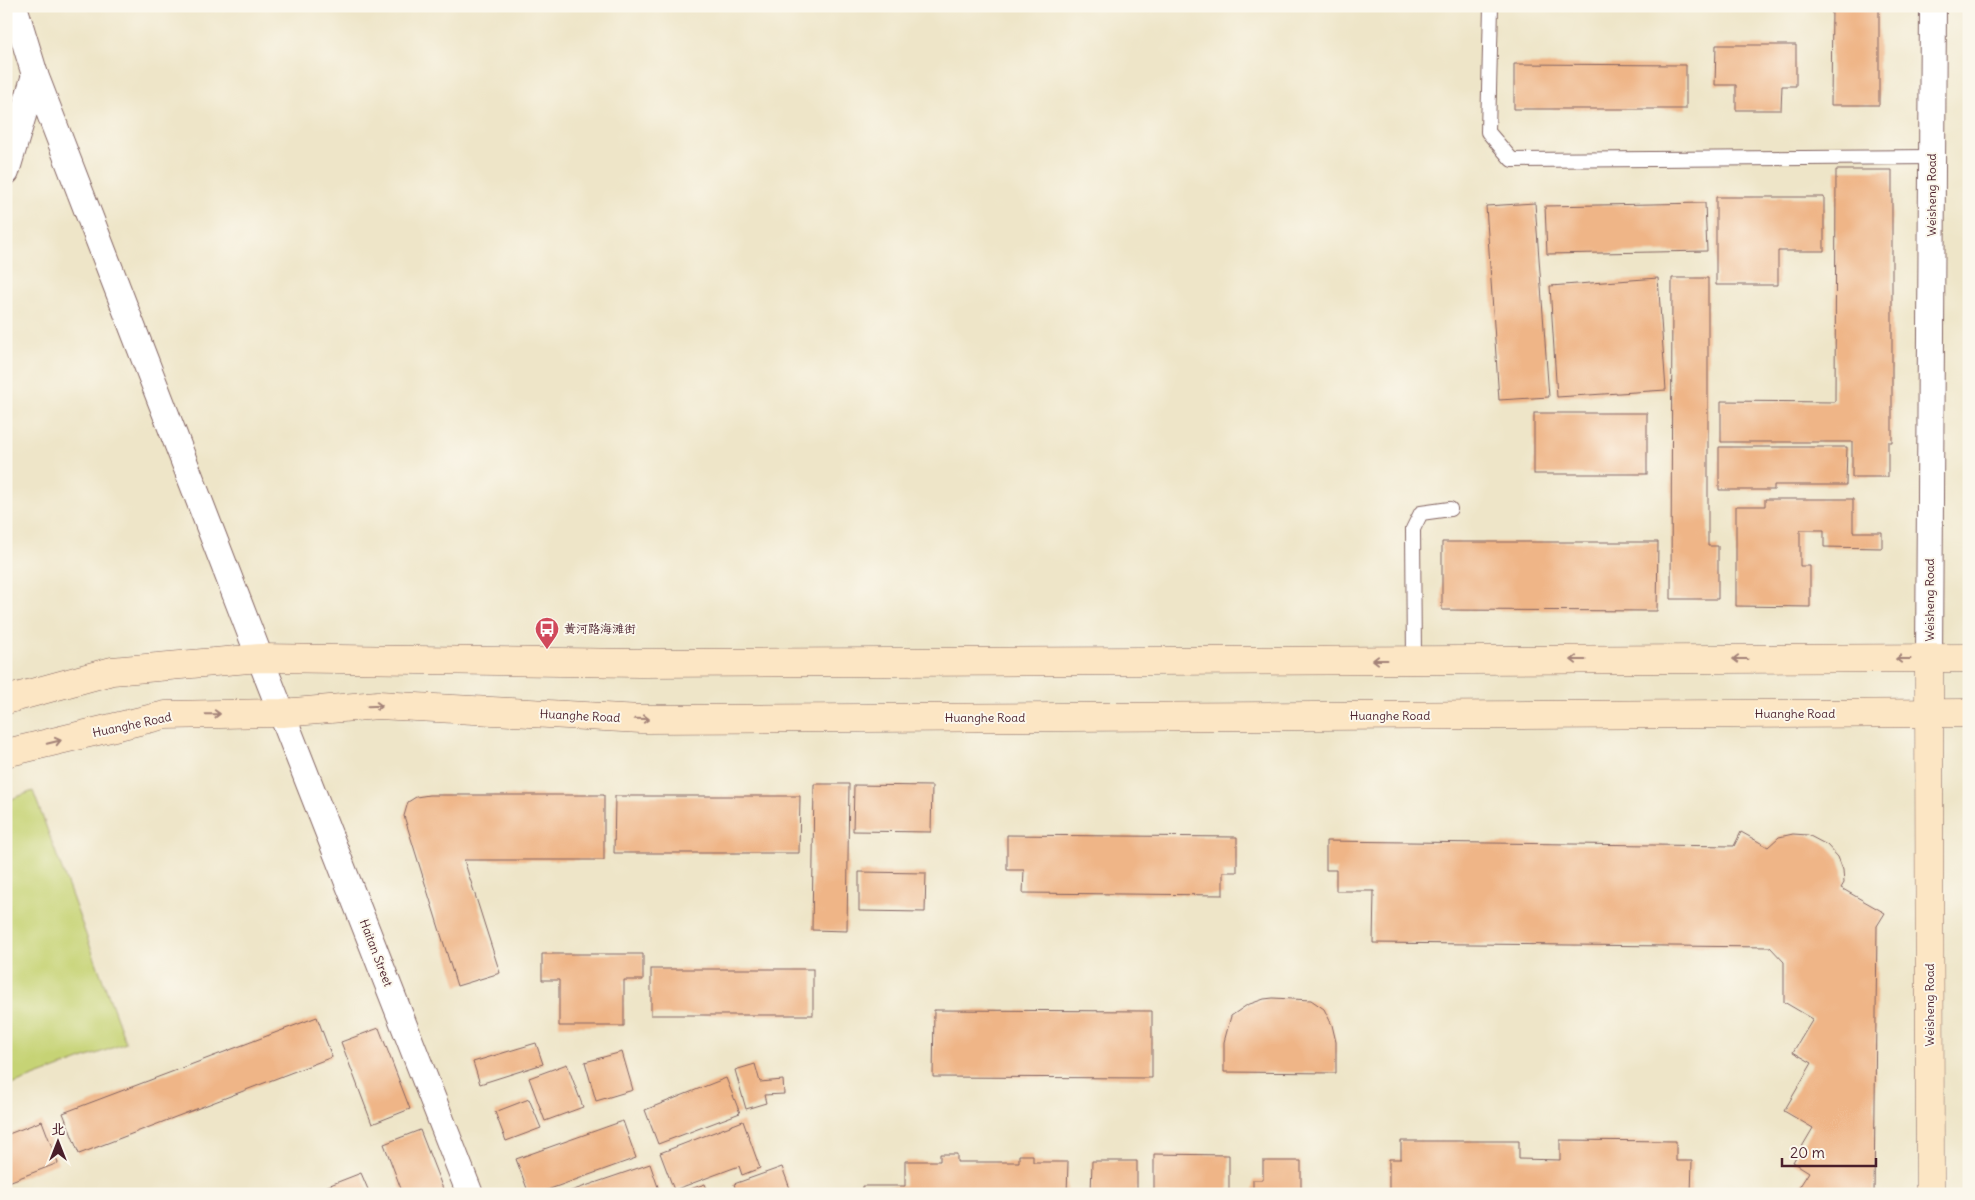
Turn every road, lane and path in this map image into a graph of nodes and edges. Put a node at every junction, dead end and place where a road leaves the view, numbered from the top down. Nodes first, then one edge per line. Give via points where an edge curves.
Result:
1 (14, 6) edge
2 (1491, 6) edge
3 (1933, 6) edge
4 (35, 75) junction
5 (1932, 157) junction
6 (6, 172) edge
7 (1450, 509) dead end
8 (260, 658) junction
9 (1969, 658) edge
10 (1930, 659) junction
11 (1414, 660) junction
12 (6, 700) edge
13 (282, 713) junction
14 (1929, 714) junction
15 (1969, 714) edge
16 (6, 753) edge
17 (470, 1194) edge
18 (1930, 1194) edge

1 - 4 street, Haitan Street
2 - 5 lane via 1488,132 1512,160
3 - 5 street, Weisheng Road
4 - 6 street
4 - 8 street, Haitan Street
5 - 10 street, Weisheng Road
7 - 11 lane via 1421,513 1413,528
11 -> 8 main road via 640,664
8 - 12 main road via 112,671
8 - 13 street, Haitan Street
9 - 10 main road
10 -> 11 main road
10 - 14 main road, Weisheng Road
13 -> 14 main road, Huanghe Road via 378,705 641,720
16 -> 13 main road, Huanghe Road via 165,715
13 - 17 street, Haitan Street
14 - 15 main road, Huanghe Road
14 - 18 main road, Weisheng Road

